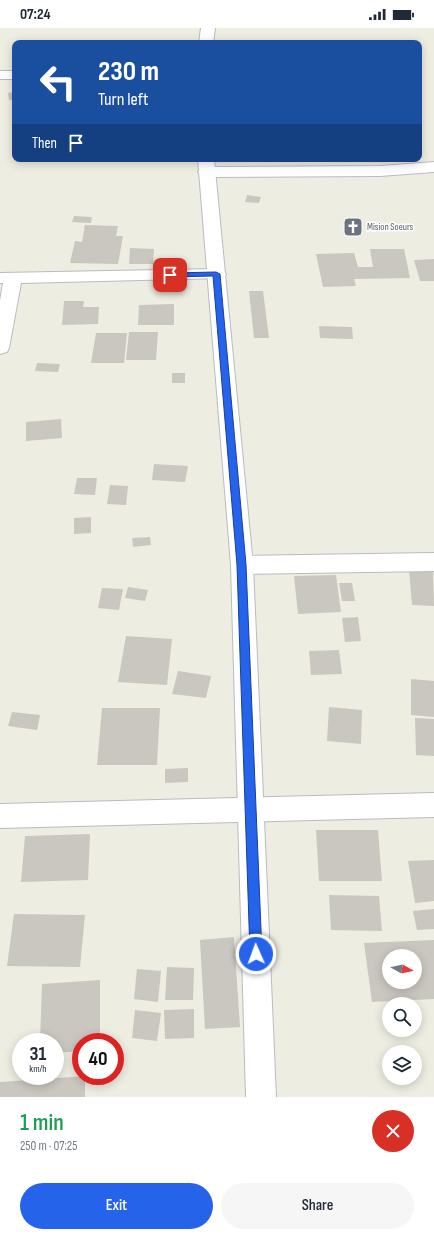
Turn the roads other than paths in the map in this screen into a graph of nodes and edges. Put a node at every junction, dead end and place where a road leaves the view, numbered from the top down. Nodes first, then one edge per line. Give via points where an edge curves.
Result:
1 (208, 28) edge
2 (206, 40) edge
3 (0, 75) edge
4 (12, 75) edge
5 (206, 166) edge
6 (434, 167) edge
7 (216, 274) junction
8 (6, 278) edge
9 (0, 348) edge
10 (434, 562) edge
11 (242, 565) junction
12 (434, 805) edge
13 (252, 810) junction
14 (0, 816) edge
15 (261, 1097) edge

1 - 2 street
3 - 4 street
5 - 6 street via 380,170
5 - 7 street
7 - 8 street
7 - 11 street
8 - 9 street
10 - 11 street
11 - 13 street
12 - 13 street
13 - 14 street
13 - 15 street

